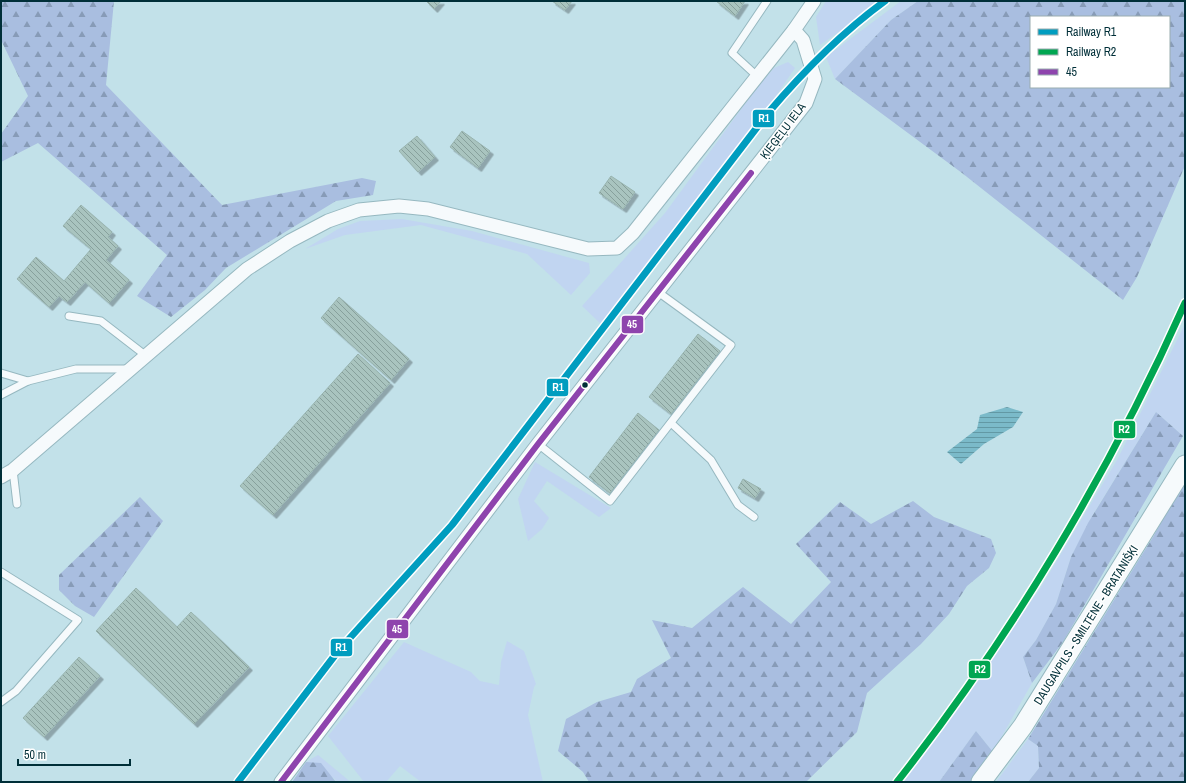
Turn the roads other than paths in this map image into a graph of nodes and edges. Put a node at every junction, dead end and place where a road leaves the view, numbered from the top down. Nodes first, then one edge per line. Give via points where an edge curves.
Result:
1 (768, 1) edge
2 (814, 1) edge
3 (794, 30) junction
4 (758, 77) junction
5 (658, 292) junction
6 (69, 316) dead end
7 (145, 355) junction
8 (129, 369) junction
9 (1, 373) edge
10 (28, 381) junction
11 (1, 395) edge
12 (671, 423) junction
13 (538, 444) junction
14 (1185, 465) edge
15 (13, 470) junction
16 (1, 477) edge
17 (17, 504) dead end
18 (754, 517) dead end
19 (1, 572) edge
20 (1, 702) edge
21 (281, 782) edge
22 (981, 782) edge

1 - 4 lane via 732,53
2 - 3 street
3 - 4 street
3 - 5 street, ĶIEĢEĻU IELA via 803,40 815,79 806,103
4 - 7 street via 633,233 617,248 588,248 428,209 399,206 359,210 328,221 290,241 247,269
5 - 12 lane via 731,345
5 - 13 street, ĶIEĢEĻU IELA
6 - 7 lane via 101,321
7 - 8 street
8 - 10 lane via 76,369
8 - 15 street
9 - 10 lane
10 - 11 lane
12 - 13 lane via 610,501
12 - 18 lane via 711,460 738,504
13 - 21 street, ĶIEĢEĻU IELA
14 - 22 main road, DAUGAVPILS - SMILTENE - BRATANIŠĶI via 1023,726
15 - 16 street
15 - 17 lane
19 - 20 lane via 78,620 16,691

